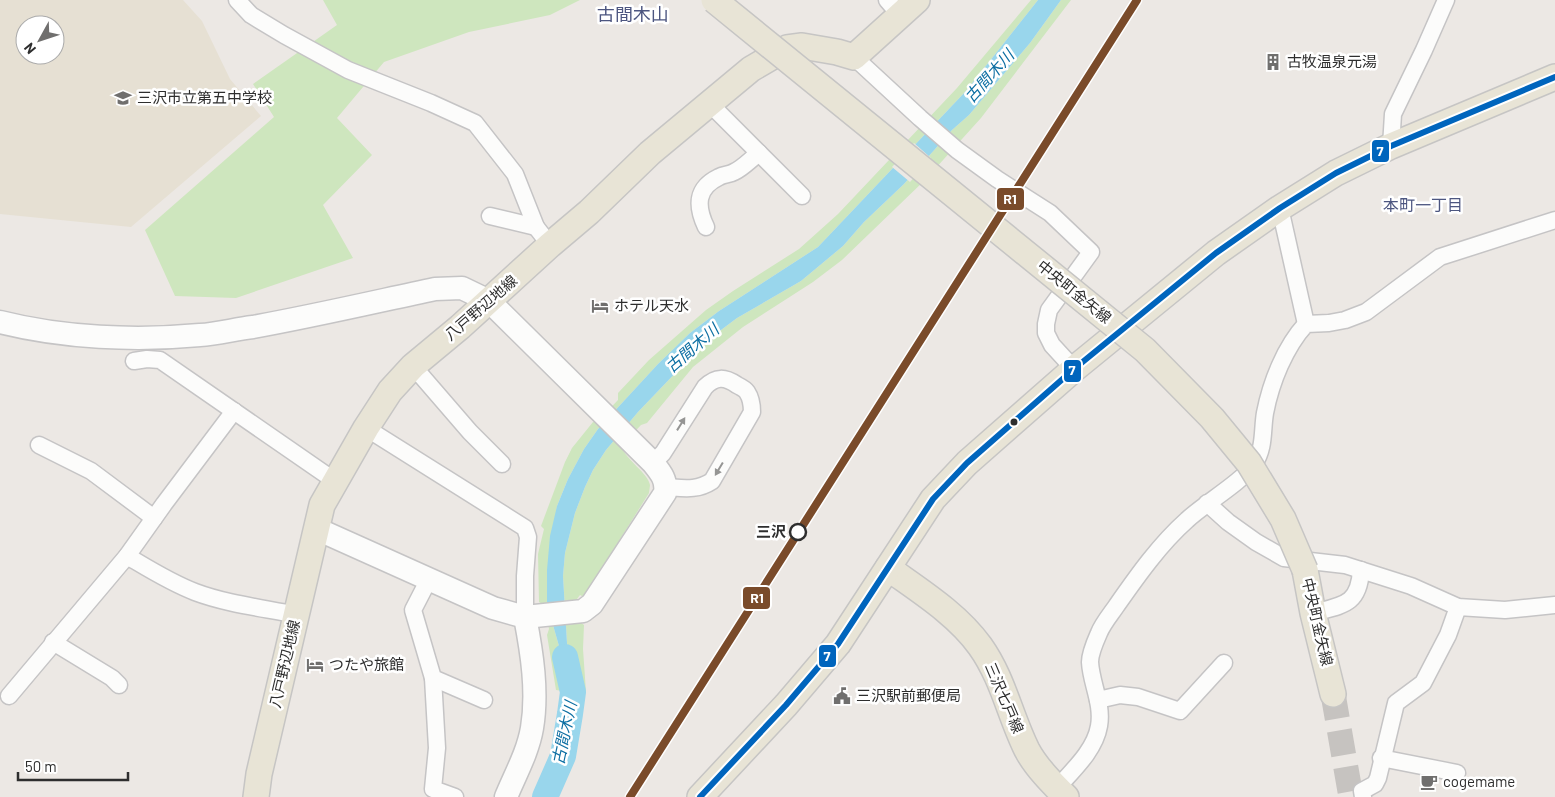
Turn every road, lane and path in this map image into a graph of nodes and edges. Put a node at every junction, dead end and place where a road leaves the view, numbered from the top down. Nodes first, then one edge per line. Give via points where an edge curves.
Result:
1 (237, 0) edge
2 (714, 0) edge
3 (1446, 0) edge
4 (902, 5) edge
5 (854, 57) junction
6 (1555, 77) edge
7 (709, 103) junction
8 (1391, 146) junction
9 (759, 153) junction
10 (802, 196) dead end
11 (1280, 208) junction
12 (490, 216) dead end
13 (1555, 220) edge
14 (706, 227) dead end
15 (543, 236) junction
16 (489, 302) junction
17 (0, 322) edge
18 (1306, 324) junction
19 (134, 362) dead end
20 (413, 366) junction
21 (1074, 369) junction
22 (234, 411) junction
23 (366, 428) junction
24 (39, 445) dead end
25 (653, 463) junction
26 (502, 464) dead end
27 (335, 481) junction
28 (666, 487) junction
29 (1207, 503) junction
30 (154, 518) junction
31 (317, 529) junction
32 (127, 556) junction
33 (888, 568) junction
34 (1361, 570) junction
35 (429, 579) junction
36 (1458, 607) junction
37 (1554, 607) edge
38 (1313, 613) junction
39 (297, 615) junction
40 (530, 617) junction
41 (53, 642) junction
42 (1224, 663) dead end
43 (433, 678) junction
44 (119, 685) dead end
45 (1333, 694) tunnel mouth
46 (9, 696) dead end
47 (484, 700) dead end
48 (1098, 700) junction
49 (1382, 758) junction
50 (1457, 773) dead end
51 (1061, 792) edge
52 (256, 797) edge
53 (455, 797) edge
54 (506, 797) edge
55 (700, 797) edge
56 (1363, 797) edge

1 - 15 street via 251,15 348,70 475,123 515,174
2 - 38 main road, 中央町金矢線, bridge via 1145,350 1212,418 1249,463 1283,519 1305,570
3 - 8 street via 1393,114
4 - 5 main road
5 - 7 main road, 八戸野辺地線 via 802,46 787,48 751,69
5 - 21 street via 957,150 1050,213 1091,252 1049,310 1046,324 1052,345
6 - 8 main road
7 - 9 street
7 - 15 main road, 八戸野辺地線 via 650,153 590,212
8 - 11 main road
9 - 10 street
9 - 14 street via 734,172 708,183 701,192 700,214
11 - 18 street
11 - 21 main road via 1216,253
12 - 15 street
13 - 18 street via 1440,256 1366,312 1345,320
15 - 16 main road, 八戸野辺地線
16 - 17 street via 462,288 435,289 275,323 201,335 146,338 78,334
16 - 20 main road, 八戸野辺地線
16 - 25 street
18 - 29 street via 1286,354 1272,388 1265,413 1261,450 1254,464
19 - 22 street via 160,360
20 - 23 main road, 八戸野辺地線 via 390,391
20 - 26 street
21 - 33 main road via 966,463 933,499
22 - 27 street
22 - 30 street
23 - 27 main road, 八戸野辺地線
23 - 40 street via 524,528 528,537 525,576
24 - 30 street via 91,471
25 - 28 street via 664,476
25 -> 28 street via 712,380 730,380 746,391 752,401 752,412 712,481 693,489
27 - 31 main road, 八戸野辺地線 via 322,505
28 - 40 street via 666,493 592,604 583,611
29 - 34 street via 1256,542 1284,558
29 - 48 street via 1162,546 1134,579 1100,631 1090,662
30 - 32 street
31 - 35 street
31 - 39 main road, 八戸野辺地線
32 - 39 street via 197,593
32 - 41 street
33 - 51 main road, 三沢七戸線 via 940,606 980,646 998,676 1028,752
33 - 55 main road via 838,644
34 - 36 street via 1411,586
34 - 38 street via 1360,586 1354,597 1337,607
35 - 40 street via 493,608
35 - 43 street via 413,610
36 - 37 street via 1505,610
36 - 49 street via 1448,635 1423,683 1396,703
38 - 45 main road, 中央町金矢線
39 - 52 main road, 八戸野辺地線
40 - 54 street via 534,690 532,728
41 - 44 street
41 - 46 street
42 - 48 street via 1180,711 1138,697 1120,695
43 - 47 street
43 - 53 street via 437,748 433,789
48 - 51 street via 1099,726 1093,744
49 - 50 street
49 - 56 street via 1378,778 1375,784 1362,791

